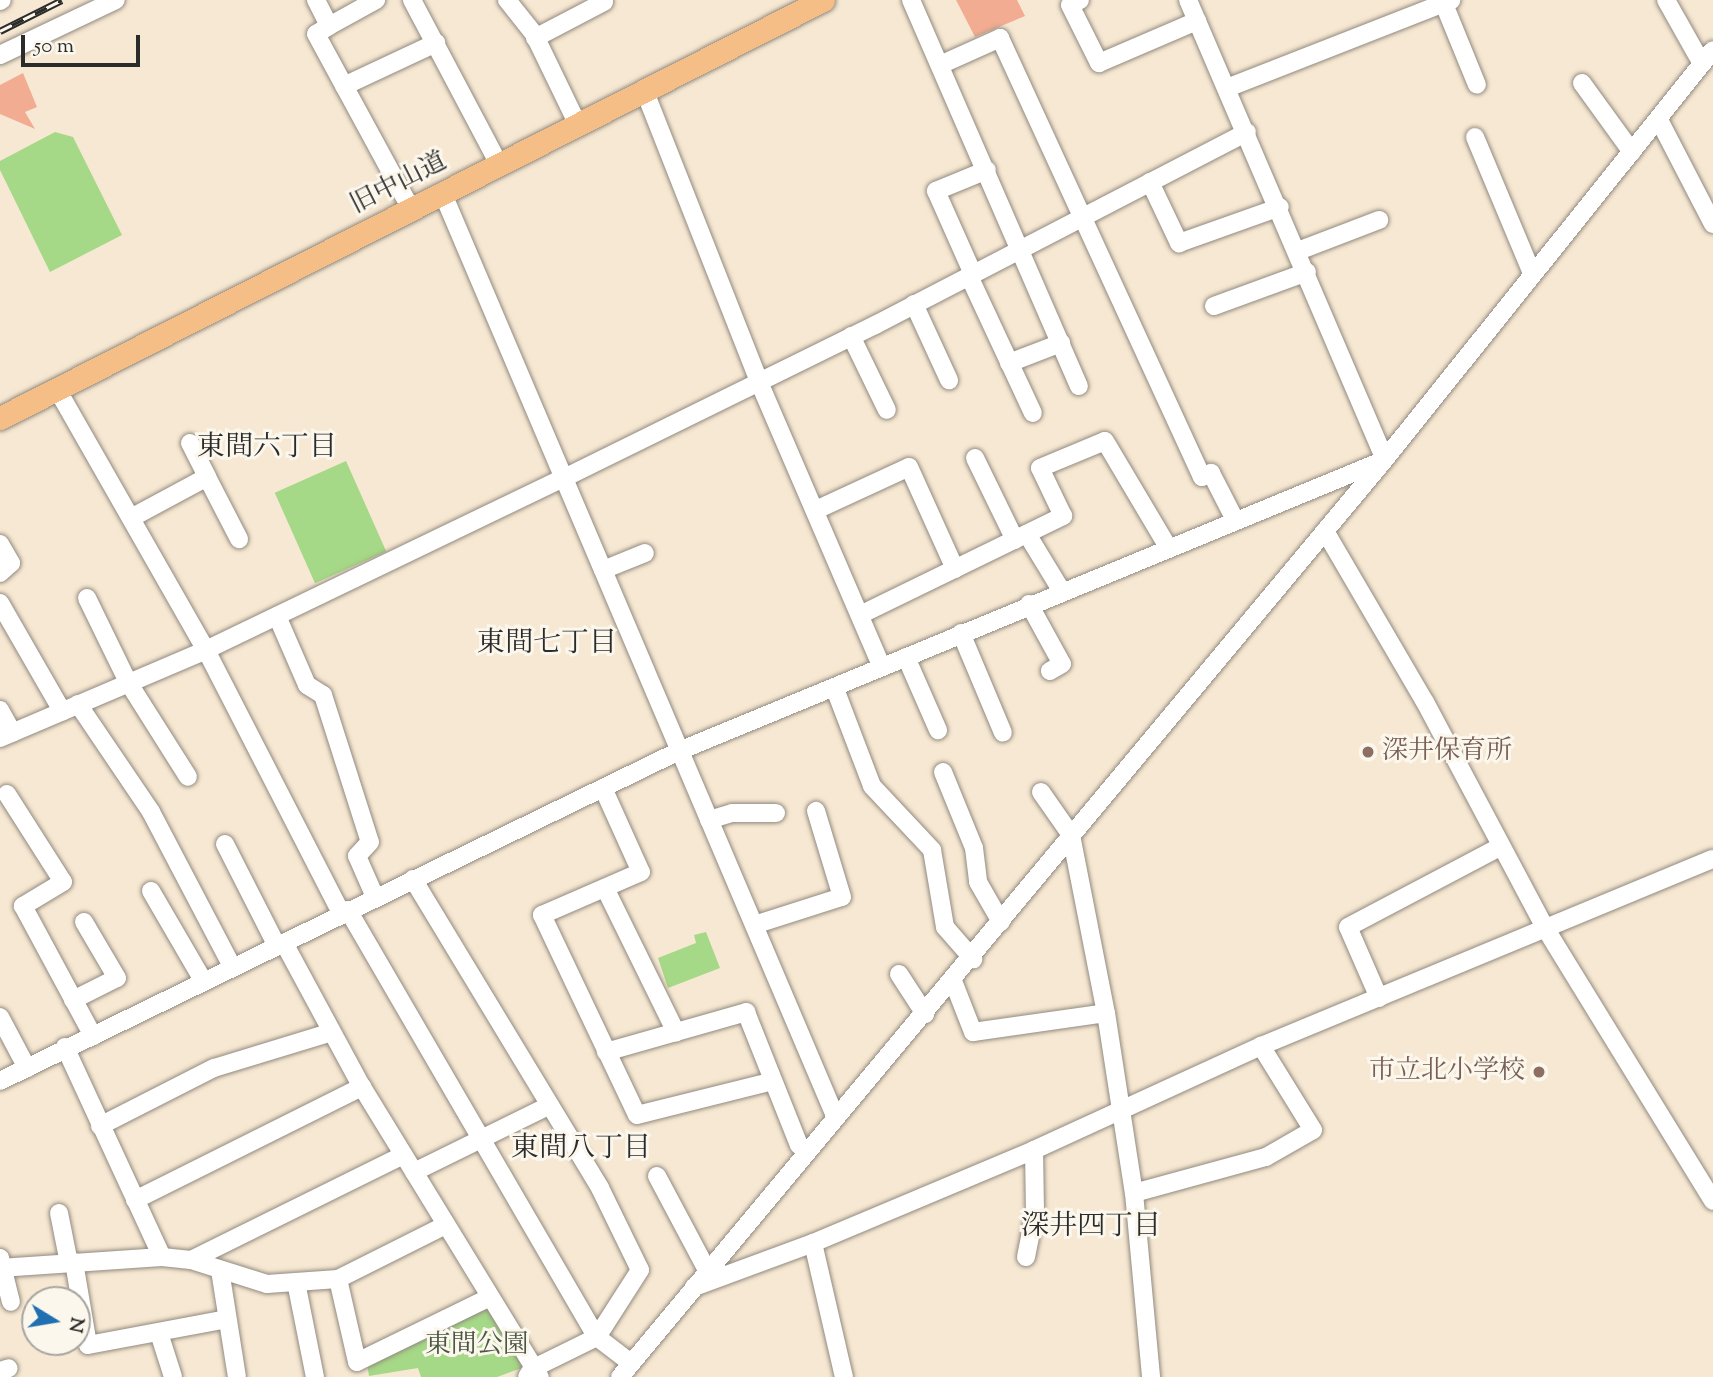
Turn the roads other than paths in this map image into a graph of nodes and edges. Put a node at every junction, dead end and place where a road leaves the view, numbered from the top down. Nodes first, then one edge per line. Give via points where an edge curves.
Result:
1 (116, 0) edge
2 (316, 0) edge
3 (376, 0) edge
4 (412, 0) edge
5 (507, 0) edge
6 (911, 0) edge
7 (1080, 0) edge
8 (1188, 0) edge
9 (1667, 0) edge
10 (818, 1) edge
11 (1448, 2) edge
12 (591, 4) edge
13 (1198, 21) junction
14 (329, 26) junction
15 (535, 38) junction
16 (436, 43) junction
17 (0, 55) edge
18 (1708, 57) edge
19 (940, 65) junction
20 (1582, 83) dead end
21 (1477, 85) dead end
22 (344, 86) junction
23 (1227, 88) junction
24 (645, 92) junction
25 (1659, 120) junction
26 (578, 125) junction
27 (1247, 132) junction
28 (1475, 137) dead end
29 (1632, 152) junction
30 (500, 166) junction
31 (987, 170) junction
32 (1150, 183) junction
33 (443, 194) junction
34 (1280, 207) junction
35 (411, 209) junction
36 (1081, 215) junction
37 (1379, 220) dead end
38 (1713, 224) edge
39 (1021, 248) junction
40 (1298, 251) junction
41 (1531, 271) junction
42 (1307, 272) junction
43 (971, 275) junction
44 (914, 304) junction
45 (1214, 306) dead end
46 (851, 336) junction
47 (1061, 343) junction
48 (1009, 363) junction
49 (949, 380) dead end
50 (759, 382) junction
51 (1079, 386) dead end
52 (57, 389) junction
53 (887, 410) dead end
54 (1033, 413) dead end
55 (0, 418) edge
56 (190, 443) dead end
57 (975, 458) dead end
58 (1385, 459) junction
59 (207, 477) junction
60 (564, 478) junction
61 (816, 510) junction
62 (131, 518) junction
63 (1234, 518) junction
64 (1325, 531) junction
65 (1021, 537) junction
66 (239, 539) dead end
67 (0, 544) edge
68 (1168, 547) junction
69 (645, 553) dead end
70 (955, 569) junction
71 (603, 570) junction
72 (0, 573) edge
73 (1061, 590) junction
74 (87, 598) dead end
75 (0, 603) edge
76 (1029, 604) junction
77 (862, 614) junction
78 (277, 616) junction
79 (961, 634) junction
80 (206, 650) junction
81 (906, 657) junction
82 (882, 667) junction
83 (1050, 671) dead end
84 (128, 682) junction
85 (835, 689) junction
86 (70, 708) junction
87 (0, 710) edge
88 (937, 730) dead end
89 (1003, 733) dead end
90 (6, 736) edge
91 (680, 751) junction
92 (943, 772) dead end
93 (188, 777) dead end
94 (603, 788) junction
95 (1041, 792) dead end
96 (7, 794) dead end
97 (816, 811) dead end
98 (776, 813) dead end
99 (709, 820) junction
100 (1071, 835) junction
101 (225, 845) dead end
102 (1500, 847) junction
103 (1713, 859) edge
104 (413, 879) junction
105 (605, 888) junction
106 (152, 891) dead end
107 (376, 897) junction
108 (345, 912) junction
109 (84, 922) dead end
110 (1001, 922) junction
111 (754, 925) junction
112 (1547, 931) junction
113 (281, 945) junction
114 (973, 959) junction
115 (233, 968) junction
116 (899, 974) dead end
117 (953, 981) junction
118 (204, 982) junction
119 (1379, 998) junction
120 (73, 999) junction
121 (1106, 1013) junction
122 (925, 1014) junction
123 (0, 1017) edge
124 (332, 1032) junction
125 (676, 1032) junction
126 (93, 1036) junction
127 (1261, 1046) junction
128 (65, 1047) junction
129 (606, 1052) junction
130 (27, 1068) junction
131 (0, 1081) edge
132 (773, 1081) junction
133 (362, 1087) junction
134 (548, 1106) junction
135 (1122, 1110) junction
136 (836, 1118) junction
137 (100, 1126) junction
138 (480, 1139) junction
139 (1034, 1150) junction
140 (807, 1152) junction
141 (404, 1155) junction
142 (414, 1172) junction
143 (657, 1176) dead end
144 (1134, 1193) junction
145 (135, 1200) junction
146 (1713, 1202) edge
147 (59, 1213) dead end
148 (446, 1225) junction
149 (813, 1243) junction
150 (162, 1257) junction
151 (1026, 1257) dead end
152 (191, 1260) junction
153 (72, 1262) junction
154 (1, 1264) edge
155 (220, 1270) junction
156 (708, 1272) junction
157 (338, 1279) junction
158 (296, 1282) junction
159 (694, 1287) junction
160 (488, 1298) junction
161 (11, 1302) dead end
162 (227, 1319) junction
163 (159, 1333) junction
164 (597, 1337) junction
165 (626, 1370) edge
166 (533, 1374) edge
167 (173, 1377) edge
168 (237, 1377) edge
169 (315, 1377) edge
170 (844, 1377) edge
171 (1151, 1377) edge

1 - 17 street
2 - 14 street
3 - 14 street
4 - 16 street
5 - 15 street
6 - 19 street
7 - 13 street via 1070,5 1099,63
8 - 13 street
9 - 18 street
10 - 24 main road, 旧中山道
11 - 21 street
11 - 23 street
12 - 15 street
13 - 23 street
14 - 22 street via 316,34
15 - 26 street
16 - 22 street
16 - 30 street
18 - 25 street
19 - 31 street
19 - 36 street via 1000,38
20 - 29 street
22 - 35 street
23 - 27 street
24 - 26 main road, 旧中山道
24 - 50 street
25 - 29 street
25 - 38 street
26 - 30 main road, 旧中山道
27 - 32 street
27 - 34 street
28 - 41 street
29 - 41 street
30 - 33 main road, 旧中山道
31 - 39 street
31 - 43 street via 936,191
32 - 34 street via 1179,243
32 - 36 street
33 - 35 main road, 旧中山道
33 - 60 street
34 - 40 street
35 - 52 main road, 旧中山道
36 - 39 street
36 - 63 street via 1202,477 1211,473
37 - 40 street
39 - 43 street
39 - 47 street
40 - 42 street
41 - 58 street
42 - 45 street
42 - 58 street
43 - 44 street
43 - 48 street
44 - 46 street
44 - 49 street
46 - 50 street
46 - 53 street
47 - 48 street
47 - 51 street
48 - 54 street
50 - 60 street
50 - 61 street
52 - 55 main road, 旧中山道
52 - 62 street
56 - 59 street
57 - 65 street
58 - 63 street
58 - 64 street
59 - 62 street
59 - 66 street
60 - 71 street
60 - 78 street
61 - 70 street via 909,467
61 - 77 street
62 - 80 street
63 - 68 street
64 - 100 street
64 - 102 street via 1425,702
65 - 68 street via 1063,516 1040,468 1105,441
65 - 70 street
65 - 73 street
67 - 72 street via 11,563
68 - 73 street
69 - 71 street
70 - 77 street
71 - 91 street
73 - 76 street
74 - 84 street
75 - 86 street
76 - 79 street
76 - 83 street via 1062,663
77 - 82 street
78 - 80 street
78 - 107 street via 307,685 323,695 370,842 357,856
79 - 81 street
79 - 89 street
80 - 84 street
80 - 108 street
81 - 82 street
81 - 88 street
82 - 85 street
84 - 86 street
84 - 93 street
85 - 91 street
85 - 114 street via 872,786 932,850 946,928
86 - 90 street
86 - 115 street via 150,812
87 - 90 street
91 - 94 street
91 - 99 street
92 - 110 street via 974,848 978,882
94 - 104 street
94 - 105 street via 641,873
95 - 100 street
96 - 120 street via 63,882 23,906
97 - 111 street via 842,897
98 - 99 street via 732,813
99 - 111 street
100 - 110 street
100 - 121 street
101 - 113 street
102 - 112 street
102 - 119 street via 1348,927
103 - 112 street
104 - 107 street
104 - 134 street
105 - 125 street
105 - 129 street via 541,915
106 - 118 street
107 - 108 street
108 - 113 street
108 - 138 street
109 - 120 street via 117,978
110 - 114 street
111 - 136 street
112 - 119 street
112 - 146 street
113 - 115 street
113 - 124 street
114 - 117 street
115 - 118 street
116 - 122 street
117 - 121 street via 973,1032
117 - 122 street
118 - 126 street
119 - 127 street
120 - 126 street
121 - 135 street
122 - 136 street
123 - 130 street
124 - 133 street
124 - 137 street via 214,1068
125 - 129 street
125 - 132 street via 746,1012
126 - 128 street
127 - 135 street
127 - 144 street via 1313,1130 1266,1157
128 - 130 street
128 - 137 street
129 - 132 street via 637,1115
130 - 131 street
132 - 140 street via 799,1145
133 - 141 street
133 - 145 street
134 - 138 street
134 - 164 street via 600,1188 640,1270
135 - 139 street
135 - 144 street
136 - 140 street
137 - 145 street
138 - 142 street
138 - 164 street
139 - 149 street
139 - 151 street via 1035,1212
140 - 156 street
141 - 142 street
141 - 152 street
142 - 148 street
143 - 156 street
144 - 171 street
145 - 150 street
147 - 153 street
148 - 157 street
148 - 160 street
149 - 159 street
149 - 170 street
150 - 152 street
150 - 153 street
152 - 155 street
153 - 154 street
153 - 163 street via 88,1345
154 - 161 street
155 - 158 street via 267,1284
155 - 162 street
156 - 159 street
157 - 158 street
157 - 160 street via 357,1362
158 - 169 street
159 - 165 street
160 - 166 street
162 - 163 street
162 - 168 street
163 - 167 street
164 - 165 street
164 - 166 street

